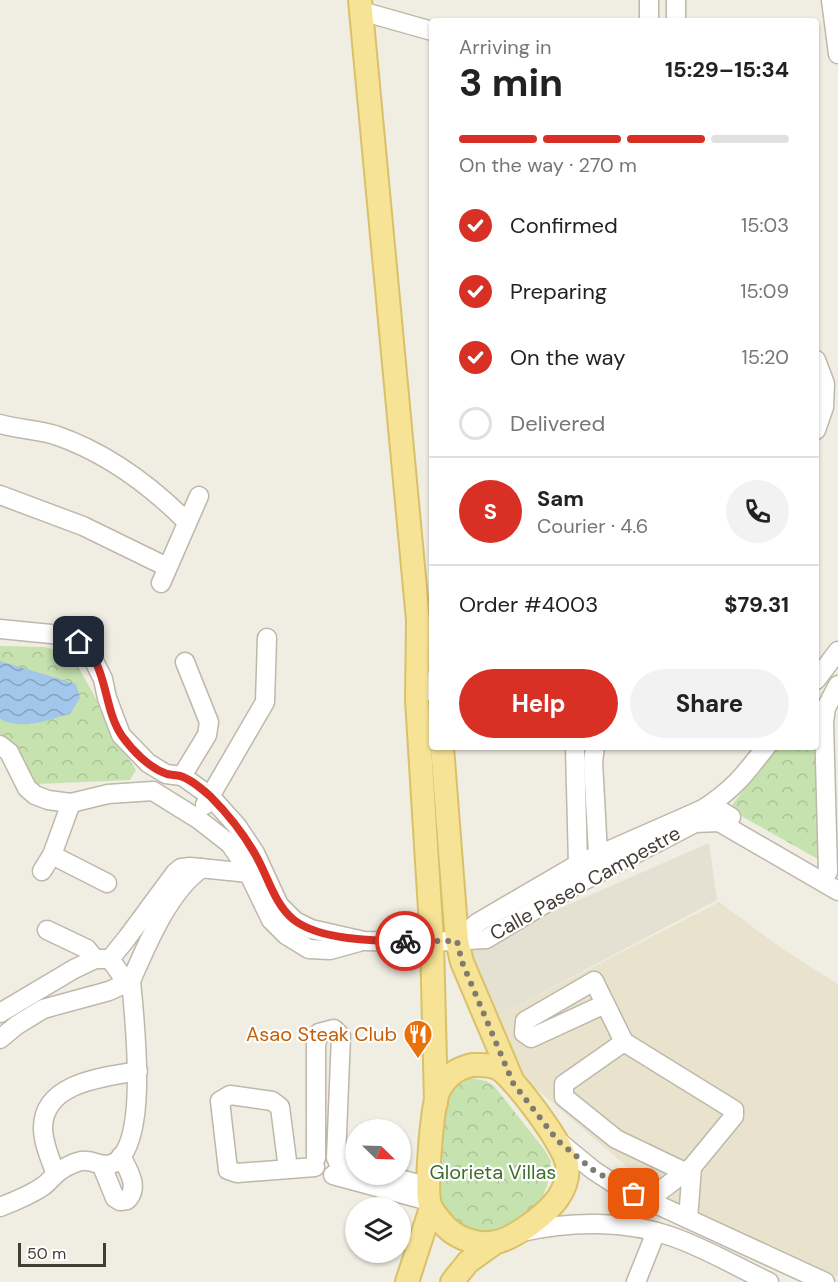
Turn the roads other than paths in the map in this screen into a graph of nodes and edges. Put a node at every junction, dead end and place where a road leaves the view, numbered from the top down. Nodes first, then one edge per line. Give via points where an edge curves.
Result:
1 (649, 0) edge
2 (676, 0) edge
3 (831, 0) edge
4 (361, 5) edge
5 (649, 18) edge
6 (676, 18) edge
7 (429, 30) edge
8 (838, 54) edge
9 (819, 368) edge
10 (819, 421) edge
11 (0, 424) edge
12 (0, 495) edge
13 (199, 496) dead end
14 (187, 522) junction
15 (0, 629) edge
16 (267, 638) dead end
17 (838, 651) edge
18 (427, 652) edge
19 (185, 662) dead end
20 (819, 676) edge
21 (429, 685) edge
22 (838, 685) edge
23 (417, 700) junction
24 (0, 745) edge
25 (442, 750) edge
26 (574, 750) edge
27 (595, 750) edge
28 (764, 750) edge
29 (174, 775) junction
30 (153, 791) junction
31 (210, 796) junction
32 (71, 803) junction
33 (703, 809) junction
34 (198, 819) junction
35 (52, 855) junction
36 (601, 862) junction
37 (202, 868) junction
38 (42, 871) dead end
39 (256, 872) junction
40 (581, 872) junction
41 (834, 880) edge
42 (107, 883) dead end
43 (47, 930) dead end
44 (457, 941) junction
45 (432, 942) junction
46 (102, 959) junction
47 (132, 981) junction
48 (605, 1004) dead end
49 (0, 1013) edge
50 (0, 1039) edge
51 (624, 1042) junction
52 (138, 1071) junction
53 (513, 1083) junction
54 (436, 1103) junction
55 (558, 1141) junction
56 (121, 1156) junction
57 (315, 1163) junction
58 (102, 1166) junction
59 (341, 1166) edge
60 (288, 1169) junction
61 (689, 1171) junction
62 (56, 1172) junction
63 (403, 1185) edge
64 (430, 1199) junction
65 (648, 1200) junction
66 (0, 1207) edge
67 (688, 1219) junction
68 (656, 1232) junction
69 (505, 1238) junction
70 (740, 1276) edge
71 (409, 1280) edge
72 (454, 1281) edge
73 (636, 1282) edge
74 (769, 1282) edge
75 (825, 1282) edge

1 - 5 street
2 - 6 street
3 - 8 street
4 - 7 street
4 - 18 main road via 418,620
9 - 10 street via 825,384
11 - 14 street via 54,435 93,452 132,475
12 - 14 street via 121,543 164,575
13 - 14 street
15 - 29 street via 61,635 88,649 103,679 121,735 148,763
16 - 31 street via 265,702
17 - 20 street
18 - 23 main road
19 - 29 street via 209,728
21 - 23 street
22 - 41 street via 826,708 824,722
23 - 45 main road
24 - 32 street via 9,752 27,788 48,800
25 - 44 main road
26 - 40 street
27 - 36 street
28 - 33 street, Calle Paseo Campestre via 741,780
29 - 30 street via 159,777
29 - 31 street
30 - 32 street via 108,794
30 - 34 street
31 - 34 street
31 - 39 street via 237,826
32 - 35 street
33 - 36 street, Calle Paseo Campestre
33 - 41 street via 722,811
34 - 39 street via 230,844
35 - 38 street
35 - 42 street
36 - 40 street, Calle Paseo Campestre
36 - 41 street, Calle Paseo Campestre via 695,823 719,822
37 - 39 street
37 - 46 street via 182,868 175,873 127,938
37 - 47 street via 190,876 173,900 145,948
39 - 45 street, Calle Paseo Campestre via 279,905 295,921 311,929 364,941
40 - 44 street, Calle Paseo Campestre via 486,939
43 - 46 street
44 - 45 street, Calle Paseo Campestre
44 - 53 main road via 462,962
45 - 54 main road
46 - 47 street
46 - 49 street via 74,969
47 - 50 street via 43,1009
47 - 52 street
48 - 51 street
51 - 61 street via 734,1110 734,1116
51 - 61 street via 564,1084 564,1097 616,1139
52 - 56 street via 134,1127
52 - 62 street via 91,1079 72,1087 46,1111 43,1127
53 - 54 main road via 500,1070 472,1065 458,1069 445,1081
53 - 55 main road
54 - 64 main road
55 - 65 street via 593,1170
55 - 69 main road via 568,1177 561,1194 551,1208
56 - 58 street
56 - 58 street via 134,1185 127,1200 115,1198
57 - 59 street via 316,1172 324,1177
57 - 59 street via 316,1045 319,1033 333,1029 341,1036
57 - 60 street
58 - 62 street via 86,1161
59 - 64 street
60 - 60 street via 237,1173 228,1170 220,1101 230,1095 272,1101 280,1107
61 - 65 street
61 - 67 street
62 - 66 street via 43,1187
63 - 64 street
64 - 69 main road via 453,1234 472,1242
64 - 71 main road
65 - 67 street
67 - 75 street
68 - 69 street via 573,1224 546,1226
68 - 70 street via 675,1237
68 - 73 street
69 - 72 main road via 468,1262
70 - 74 street

